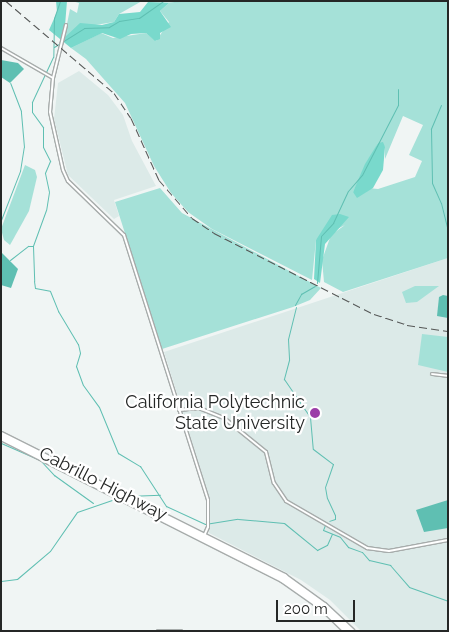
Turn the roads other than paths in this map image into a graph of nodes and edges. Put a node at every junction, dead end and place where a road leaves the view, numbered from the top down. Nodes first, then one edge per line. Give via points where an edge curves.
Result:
1 (66, 25) dead end
2 (1, 48) edge
3 (53, 78) junction
4 (432, 374) dead end
5 (448, 376) edge
6 (179, 410) junction
7 (1, 436) edge
8 (204, 537) junction
9 (448, 540) edge
10 (158, 631) edge
11 (181, 631) edge
12 (347, 631) edge
13 (352, 631) edge

1 - 3 street
2 - 3 street
3 - 6 street via 50,116 65,176 124,235
4 - 5 street
6 - 8 street via 207,497 208,527
6 - 9 street via 199,408 224,418 266,452 274,483 286,501 367,548 389,551
7 - 8 highway, Cabrillo Highway
8 - 12 highway via 293,586
8 - 13 highway via 295,583
10 - 11 street

